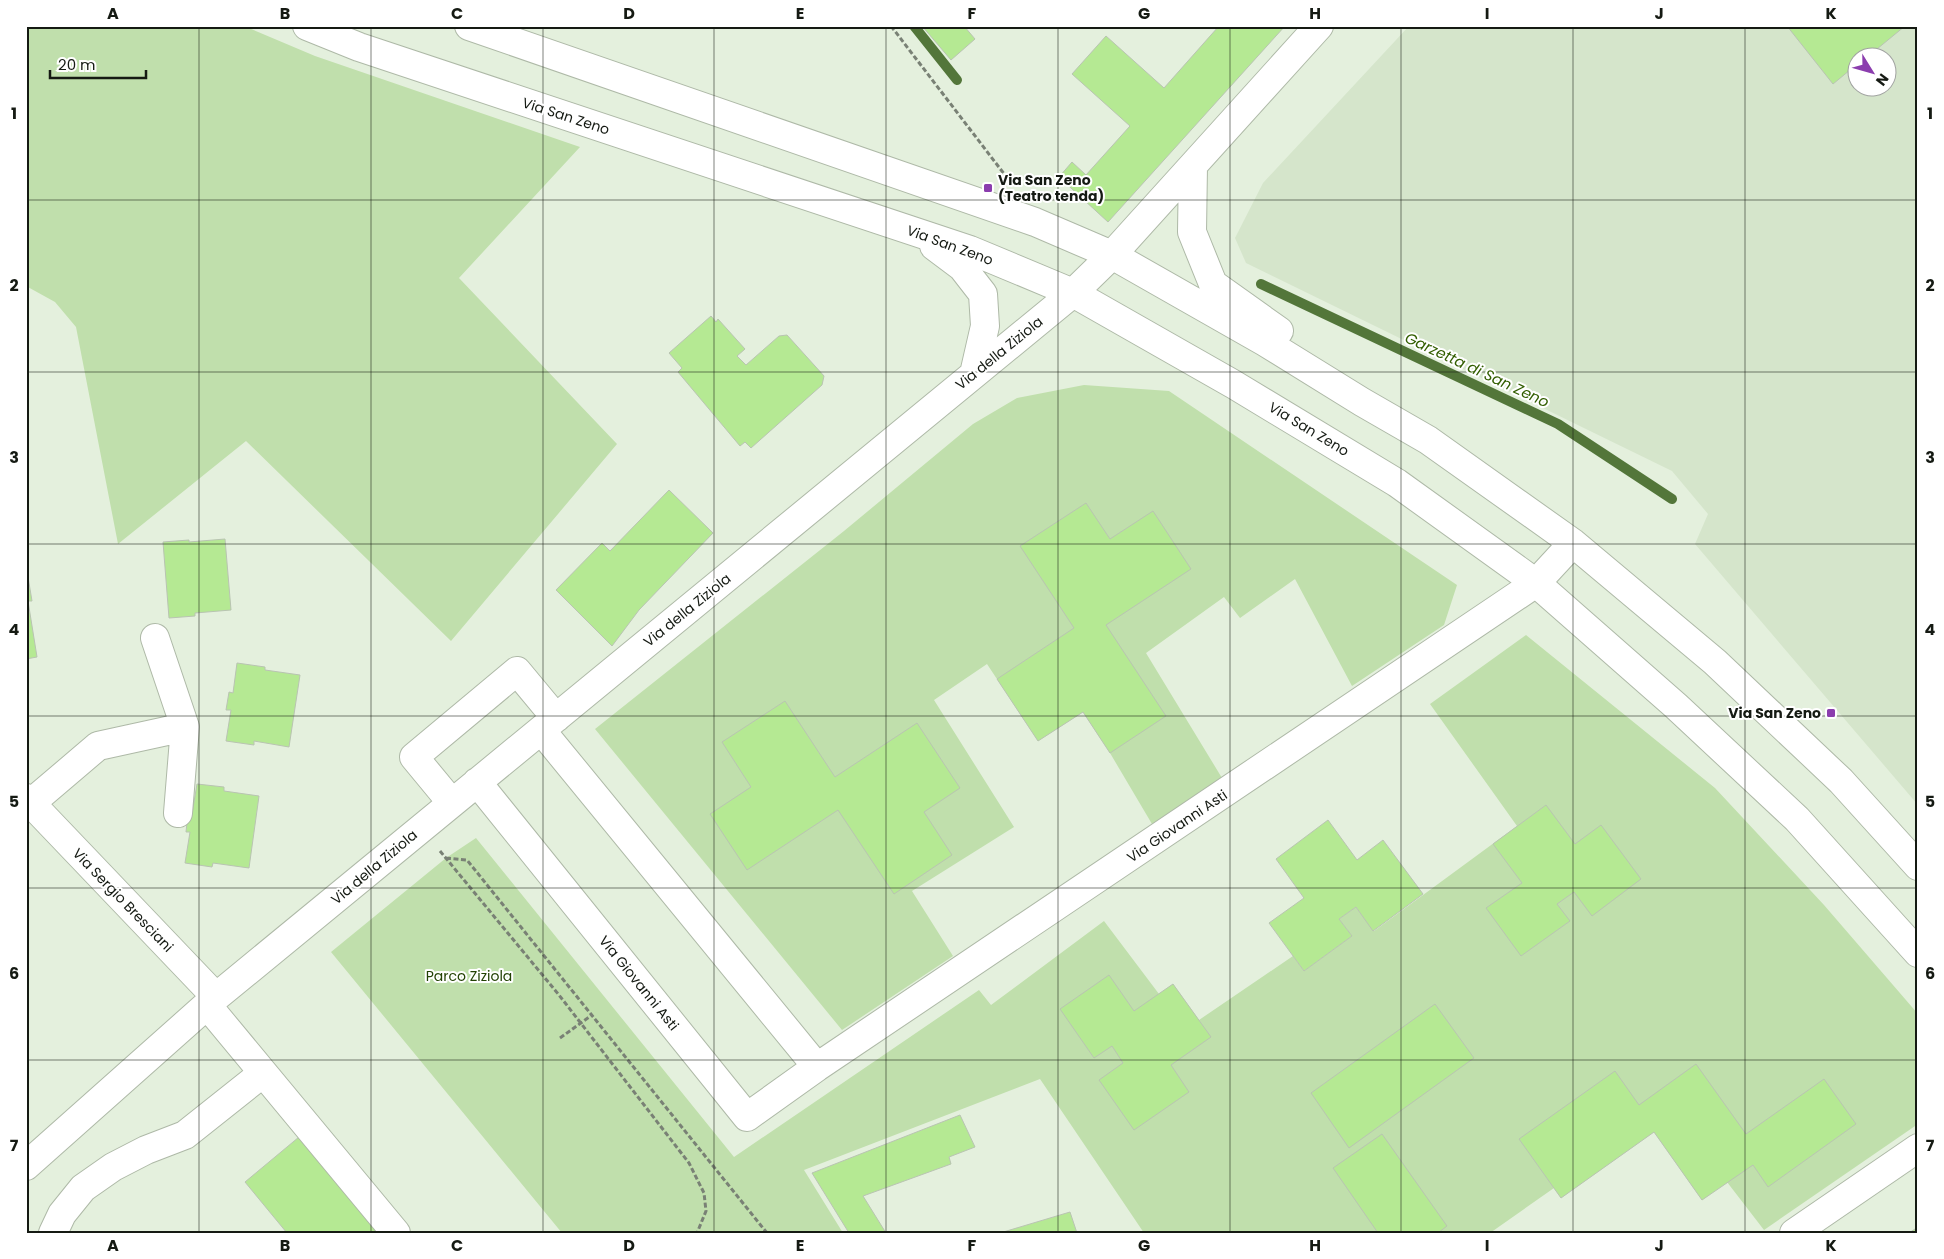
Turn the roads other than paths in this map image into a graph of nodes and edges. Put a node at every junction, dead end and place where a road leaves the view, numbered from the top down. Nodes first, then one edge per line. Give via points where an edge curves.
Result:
1 (307, 26) edge
2 (468, 26) edge
3 (1320, 26) edge
4 (1193, 166) junction
5 (914, 232) junction
6 (1112, 255) junction
7 (1072, 293) junction
8 (974, 374) junction
9 (1362, 402) junction
10 (1573, 543) junction
11 (1536, 583) junction
12 (155, 638) dead end
13 (549, 724) junction
14 (185, 728) junction
15 (477, 782) junction
16 (28, 801) edge
17 (452, 803) junction
18 (178, 814) dead end
19 (1918, 866) edge
20 (1918, 953) edge
21 (212, 1001) junction
22 (817, 1067) junction
23 (263, 1073) junction
24 (1918, 1148) edge
25 (26, 1166) edge
26 (53, 1233) edge
27 (396, 1233) edge
28 (1794, 1233) edge

1 - 5 street, Via San Zeno via 359,47
2 - 6 street via 1035,222
3 - 4 street, Via della Ziziola
4 - 6 street, Via della Ziziola
4 - 9 street via 1192,232 1213,284 1263,322 1329,361
5 - 7 street, Via San Zeno via 970,250
5 - 8 street via 962,267 983,294 985,326
6 - 7 street, Via della Ziziola
6 - 9 street via 1265,342
7 - 8 street, Via della Ziziola
7 - 11 street, Via San Zeno via 1398,483
8 - 13 street, Via della Ziziola
9 - 10 street via 1428,440
10 - 11 street
10 - 19 street via 1716,662 1841,781
11 - 20 street, Via San Zeno via 1676,706 1797,819
11 - 22 street, Via Giovanni Asti
12 - 14 street
13 - 15 street, Via della Ziziola
13 - 17 street via 517,671 414,757
13 - 22 street
14 - 16 street, Via Sergio Bresciani via 98,746
14 - 18 street
15 - 17 street, Via della Ziziola
15 - 22 street, Via Giovanni Asti via 747,1117
16 - 21 street, Via Sergio Bresciani
17 - 21 street, Via della Ziziola
21 - 23 street, Via Sergio Bresciani
21 - 25 street, Via della Ziziola
23 - 26 street via 185,1136 146,1150 83,1188 62,1214
23 - 27 street, Via Sergio Bresciani
24 - 28 street

